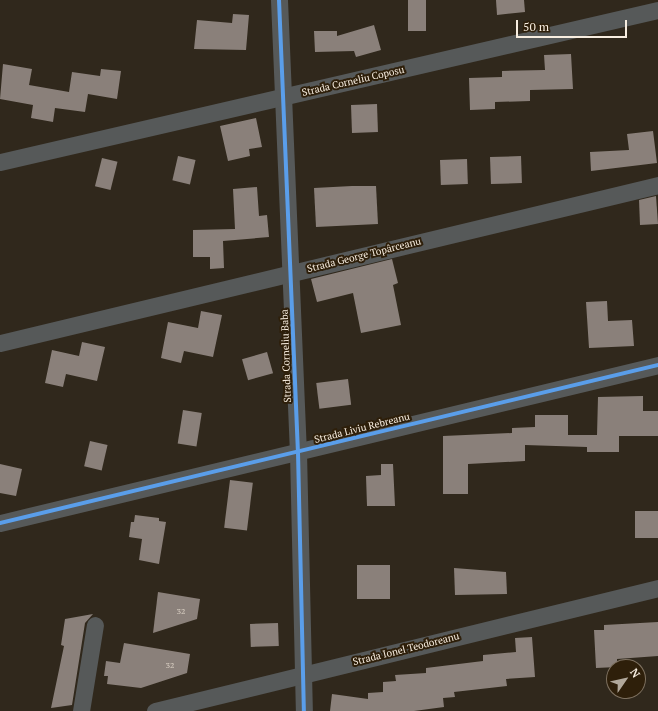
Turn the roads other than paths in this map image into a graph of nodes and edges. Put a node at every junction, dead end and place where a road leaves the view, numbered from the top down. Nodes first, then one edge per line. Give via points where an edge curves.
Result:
1 (279, 0) edge
2 (658, 10) edge
3 (283, 97) junction
4 (0, 162) edge
5 (658, 184) edge
6 (291, 273) junction
7 (0, 343) edge
8 (658, 365) edge
9 (298, 452) junction
10 (0, 523) edge
11 (658, 588) edge
12 (95, 625) dead end
13 (303, 674) junction
14 (81, 711) edge
15 (155, 711) edge
16 (304, 711) edge

1 - 3 street, Strada Corneliu Baba
2 - 3 street, Strada Corneliu Coposu
3 - 4 street, Strada Corneliu Coposu
3 - 6 street, Strada Corneliu Baba
5 - 6 street, Strada George Topârceanu
6 - 7 street, Strada George Topârceanu
6 - 9 street, Strada Corneliu Baba
8 - 9 street, Strada Liviu Rebreanu
9 - 10 street, Strada Liviu Rebreanu
9 - 13 street, Strada Corneliu Baba
11 - 13 street, Strada Ionel Teodoreanu
12 - 14 street
13 - 15 street, Strada Ionel Teodoreanu
13 - 16 street, Strada Corneliu Baba

